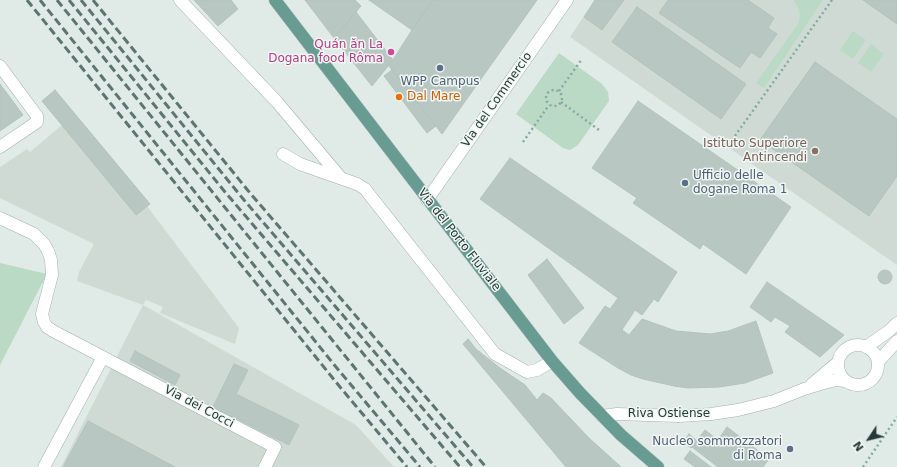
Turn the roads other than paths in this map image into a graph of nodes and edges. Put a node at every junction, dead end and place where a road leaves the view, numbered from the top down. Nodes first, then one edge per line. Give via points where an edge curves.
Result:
1 (180, 0) edge
2 (275, 0) edge
3 (567, 0) edge
4 (0, 66) edge
5 (0, 147) edge
6 (283, 154) dead end
7 (342, 179) junction
8 (427, 200) junction
9 (0, 218) edge
10 (897, 323) edge
11 (897, 341) edge
12 (866, 347) junction
13 (102, 357) junction
14 (552, 361) junction
15 (878, 362) junction
16 (837, 363) junction
17 (845, 381) junction
18 (804, 389) junction
19 (602, 416) junction
20 (44, 467) edge
21 (265, 467) edge
22 (658, 467) edge

1 - 7 street via 276,102
2 - 8 main road, Via del Porto Fluviale
3 - 8 street, Via del Commercio
4 - 5 street via 37,116 37,122
6 - 7 street via 300,164
7 - 14 street via 365,189 496,354 527,372 537,370
8 - 14 main road, Via del Porto Fluviale
9 - 13 street via 34,234 48,251 52,275 42,310 44,322 53,331
10 - 12 street
11 - 15 street, Riva Ostiense
12 - 15 street via 872,350
12 - 16 street, Riva Ostiense via 848,347
13 - 20 street
13 - 21 street, Via dei Cocci via 275,447
14 - 19 main road, Via del Porto Fluviale
15 - 17 street, Riva Ostiense via 875,376 865,384 855,385
16 - 17 street via 840,376
16 - 18 street, Riva Ostiense
17 - 18 street, Riva Ostiense via 836,380
18 - 19 street, Riva Ostiense via 768,402 711,414
19 - 22 main road, Via del Porto Fluviale

